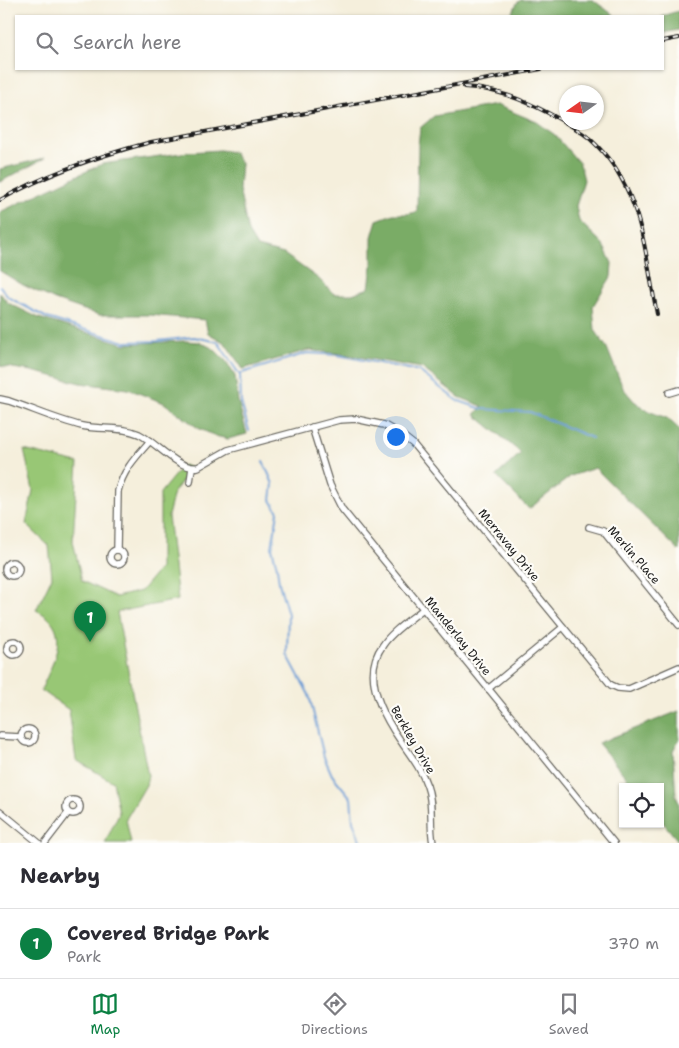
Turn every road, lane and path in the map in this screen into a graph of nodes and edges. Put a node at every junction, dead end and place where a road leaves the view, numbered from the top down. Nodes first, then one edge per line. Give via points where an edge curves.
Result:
1 (679, 390) edge
2 (669, 393) dead end
3 (0, 399) edge
4 (312, 427) junction
5 (150, 441) junction
6 (192, 468) junction
7 (190, 482) dead end
8 (589, 527) dead end
9 (118, 550) dead end
10 (423, 609) junction
11 (679, 625) edge
12 (563, 627) junction
13 (0, 648) edge
14 (7, 648) dead end
15 (679, 667) edge
16 (488, 689) junction
17 (0, 736) edge
18 (21, 737) dead end
19 (0, 811) edge
20 (68, 813) dead end
21 (39, 843) edge
22 (45, 843) edge
23 (433, 843) edge
24 (614, 843) edge

1 - 2 street
3 - 5 street via 81,425 133,432
4 - 6 street, Merravay Drive via 228,450 198,468
4 - 10 street, Manderlay Drive via 330,486 342,509
4 - 12 street, Merravay Drive via 356,419 384,425 403,436 436,471
5 - 6 street via 178,462
5 - 9 street via 120,482
6 - 7 street
8 - 11 street, Merlin Place via 603,531
10 - 16 street, Manderlay Drive
10 - 23 street, Berkley Drive via 382,645 374,662 373,677 393,731 419,767 427,786
12 - 15 street, Merravay Drive via 606,680 618,688 629,689
12 - 16 street
13 - 14 street
16 - 24 street, Manderlay Drive
17 - 18 street
19 - 21 street
20 - 22 street

